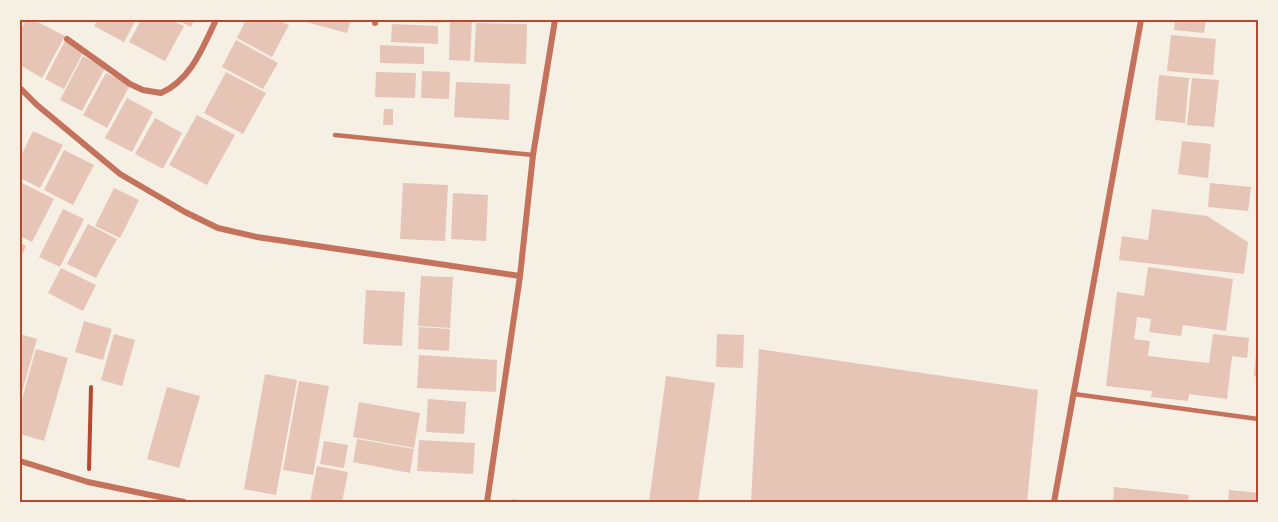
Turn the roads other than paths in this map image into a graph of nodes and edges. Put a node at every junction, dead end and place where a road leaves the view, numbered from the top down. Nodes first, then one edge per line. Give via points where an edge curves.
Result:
1 (216, 20) edge
2 (555, 20) edge
3 (1141, 20) edge
4 (68, 39) dead end
5 (20, 88) edge
6 (335, 135) dead end
7 (533, 155) junction
8 (520, 276) junction
9 (1074, 393) junction
10 (1258, 419) edge
11 (20, 461) edge
12 (184, 502) edge
13 (487, 502) edge
14 (1054, 502) edge

1 - 4 street via 191,68 161,93 130,84
2 - 7 street
3 - 9 street
5 - 8 street via 120,174 218,228
6 - 7 lane
7 - 8 street
8 - 13 street
9 - 10 lane
9 - 14 street
11 - 12 street via 88,482

